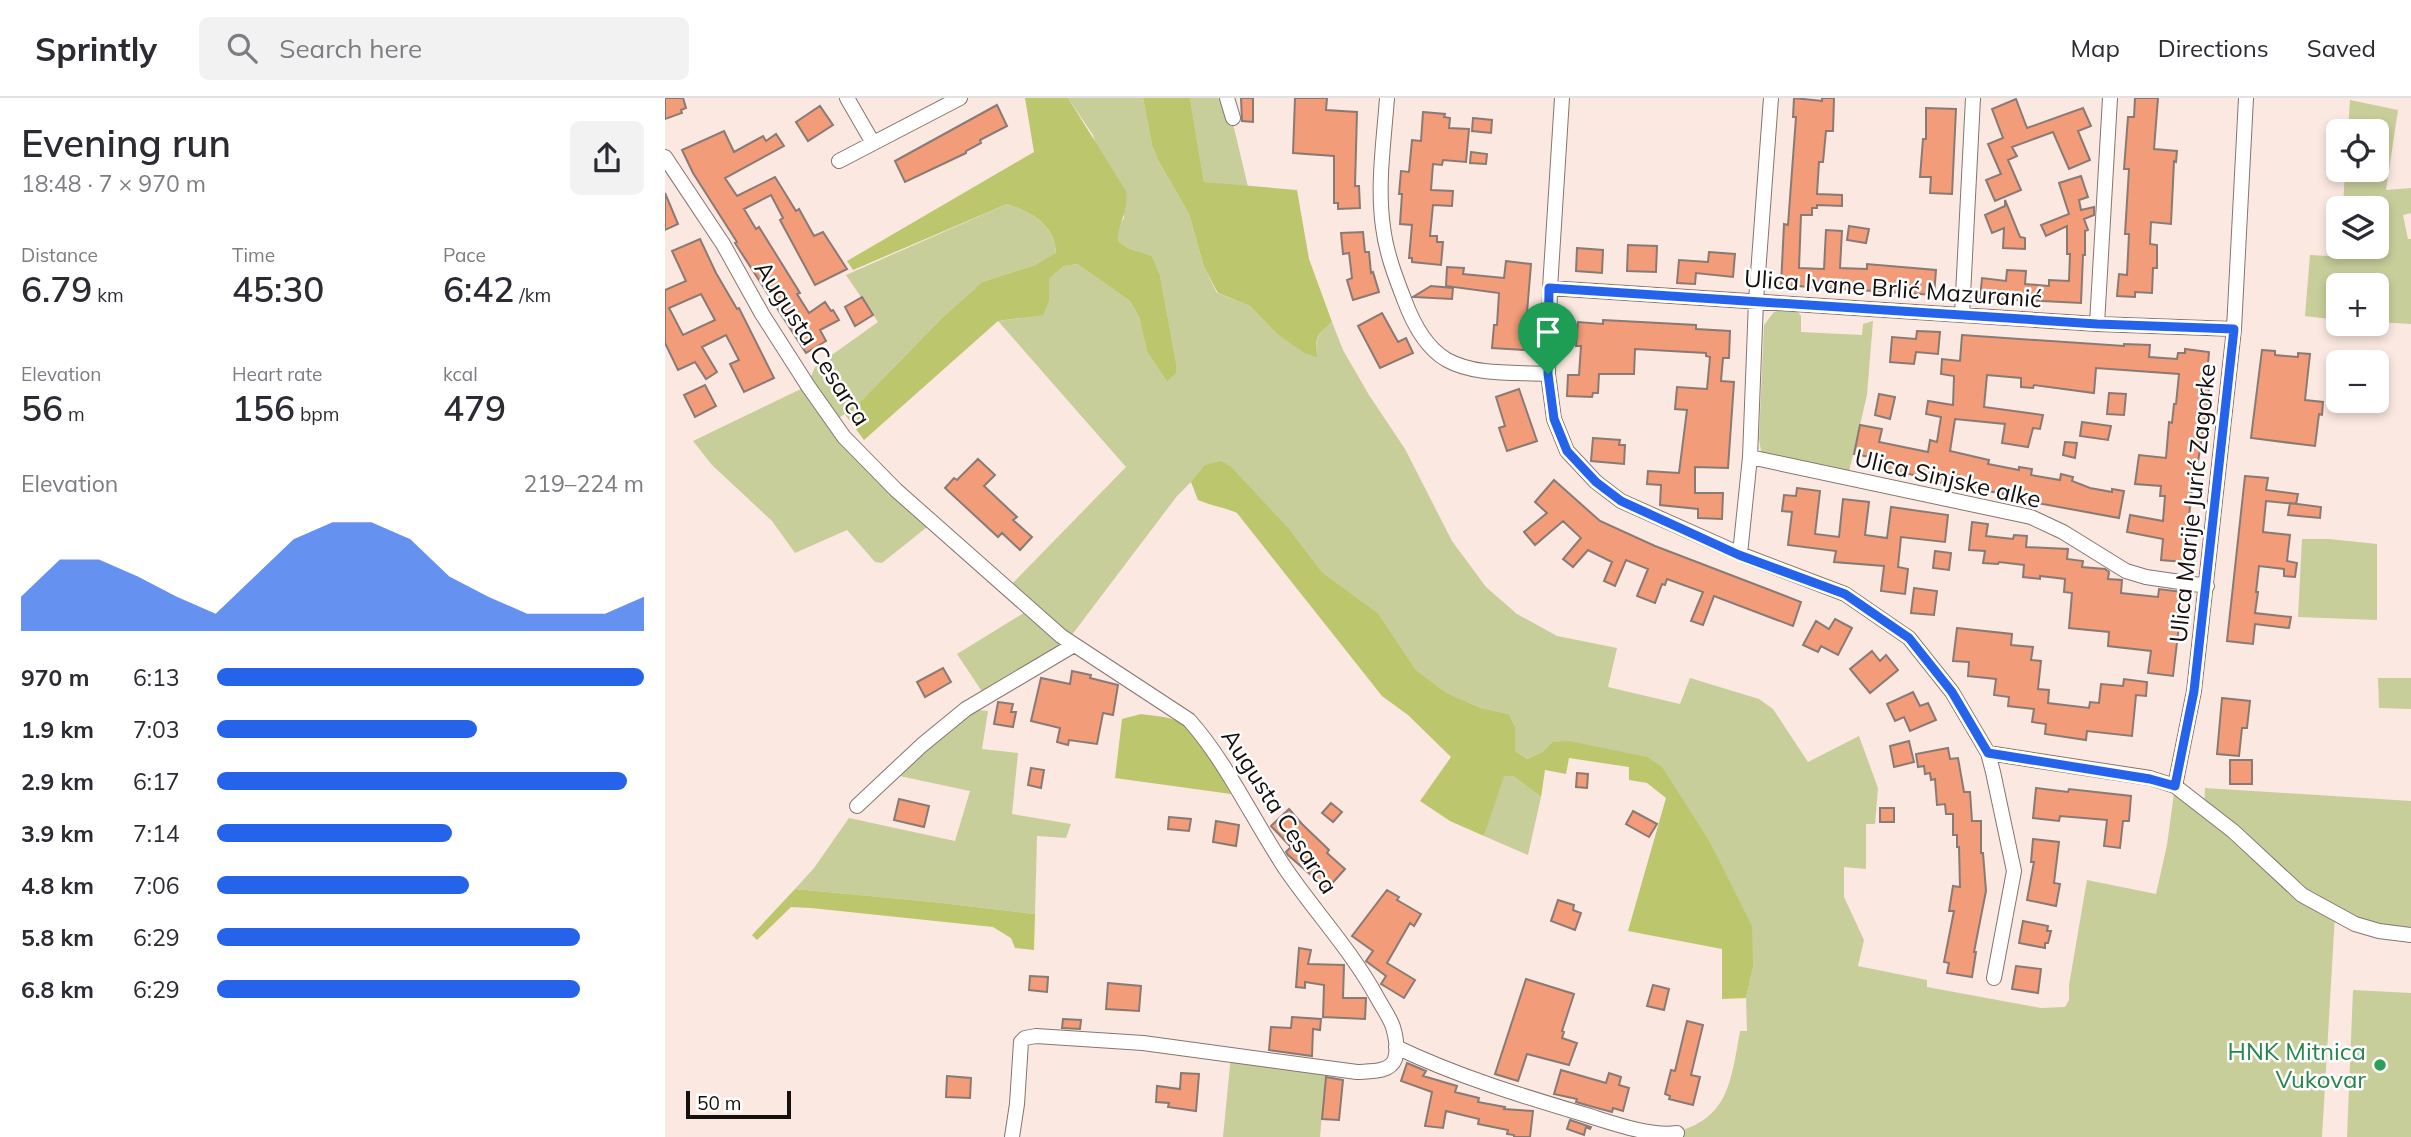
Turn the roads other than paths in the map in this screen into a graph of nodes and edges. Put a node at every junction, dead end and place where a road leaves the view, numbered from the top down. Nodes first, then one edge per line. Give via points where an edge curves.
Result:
1 (848, 98) edge
2 (960, 98) edge
3 (1227, 98) edge
4 (1387, 98) edge
5 (1562, 98) edge
6 (1771, 98) edge
7 (1973, 98) edge
8 (2110, 98) edge
9 (2246, 98) edge
10 (1233, 118) dead end
11 (873, 143) junction
12 (665, 157) edge
13 (839, 161) dead end
14 (1549, 288) junction
15 (1756, 301) junction
16 (1962, 315) junction
17 (2097, 324) junction
18 (2234, 329) junction
19 (1548, 374) junction
20 (1750, 457) junction
21 (1739, 555) junction
22 (2207, 586) junction
23 (1074, 645) junction
24 (1988, 753) junction
25 (2175, 786) junction
26 (857, 806) dead end
27 (2411, 935) edge
28 (1994, 978) dead end
29 (1396, 1047) junction
30 (1677, 1133) dead end
31 (1012, 1137) edge

1 - 11 street
2 - 11 street
3 - 10 street
4 - 19 street via 1383,226 1391,266 1413,323 1447,359 1486,371
5 - 14 street
6 - 15 street
7 - 16 street
8 - 17 street
9 - 18 street, Ulica Marije Jurić Zagorke
11 - 13 street
12 - 23 street, Augusta Cesarca via 807,386 844,437 958,547
14 - 15 street, Ulica Ivane Brlić Mazuranić
14 - 19 street
15 - 16 street, Ulica Ivane Brlić Mazuranić
15 - 20 street
16 - 17 street, Ulica Ivane Brlić Mazuranić
17 - 18 street, Ulica Ivane Brlić Mazuranić
18 - 22 street, Ulica Marije Jurić Zagorke
19 - 21 street via 1560,436 1567,451 1596,482 1621,501
20 - 21 street
20 - 22 street, Ulica Sinjske alke via 2031,517 2126,570
21 - 24 street via 1845,594 1909,638 1952,692
22 - 25 street, Ulica Marije Jurić Zagorke via 2194,691
23 - 26 street via 966,709
23 - 29 street, Augusta Cesarca via 1175,709 1205,738 1271,846 1363,972 1394,1028
24 - 25 street
24 - 28 street via 2014,871
25 - 27 street via 2233,831 2302,895 2355,924
29 - 30 street via 1514,1093 1613,1123 1658,1134
29 - 31 street via 1392,1065 1357,1072 1143,1043 1025,1038

